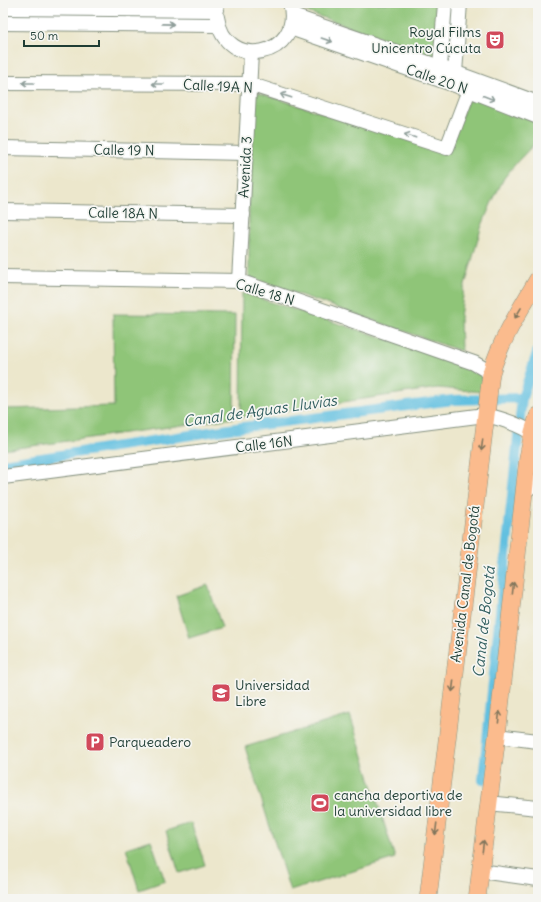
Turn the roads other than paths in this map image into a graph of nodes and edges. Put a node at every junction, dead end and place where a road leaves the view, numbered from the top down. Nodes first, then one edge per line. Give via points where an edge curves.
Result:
1 (444, 3) edge
2 (460, 3) edge
3 (219, 6) edge
4 (3, 8) edge
5 (291, 16) edge
6 (3, 22) edge
7 (218, 25) junction
8 (251, 53) junction
9 (440, 67) junction
10 (455, 73) junction
11 (3, 83) edge
12 (249, 84) junction
13 (469, 90) junction
14 (538, 103) edge
15 (538, 117) edge
16 (3, 148) edge
17 (246, 152) junction
18 (3, 211) edge
19 (242, 215) junction
20 (3, 277) edge
21 (538, 279) edge
22 (239, 282) junction
23 (490, 379) junction
24 (488, 413) junction
25 (538, 416) edge
26 (532, 432) edge
27 (3, 477) edge
28 (538, 482) edge
29 (524, 492) junction
30 (497, 736) junction
31 (538, 741) edge
32 (488, 803) junction
33 (538, 808) edge
34 (480, 871) junction
35 (538, 879) edge
36 (428, 899) edge
37 (477, 899) edge

1 - 9 street
2 - 10 street
3 - 4 street
3 - 7 street
5 - 8 street via 284,38 275,47 264,52
5 - 9 street, Calle 20 N
5 -> 13 street, Calle 20 N
6 -> 7 street
7 - 8 street via 230,44
8 - 12 street, Avenida 3
9 - 10 street, Calle 20 N
10 - 14 street, Calle 20 N
12 -> 11 street, Calle 19A N
13 -> 12 street, Calle 19A N via 447,148
12 - 17 street, Avenida 3
13 -> 15 street, Calle 20 N
16 - 17 street, Calle 19 N
17 - 19 street, Avenida 3
18 - 19 street, Calle 18A N
19 - 22 street, Avenida 3
20 - 22 street, Calle 18 N
21 -> 23 main road, Avenida Canal de Bogotá via 497,354
22 - 23 street, Calle 18 N via 474,363
23 - 24 main road, Avenida Canal de Bogotá
24 - 26 street, Calle 16N
24 - 27 street, Calle 16N
24 -> 36 main road, Avenida Canal de Bogotá
25 - 26 main road
26 - 29 main road
28 - 29 street
30 -> 29 main road
30 - 31 street
30 - 32 main road
32 - 33 street
34 -> 32 main road
34 - 35 street
34 - 37 main road

